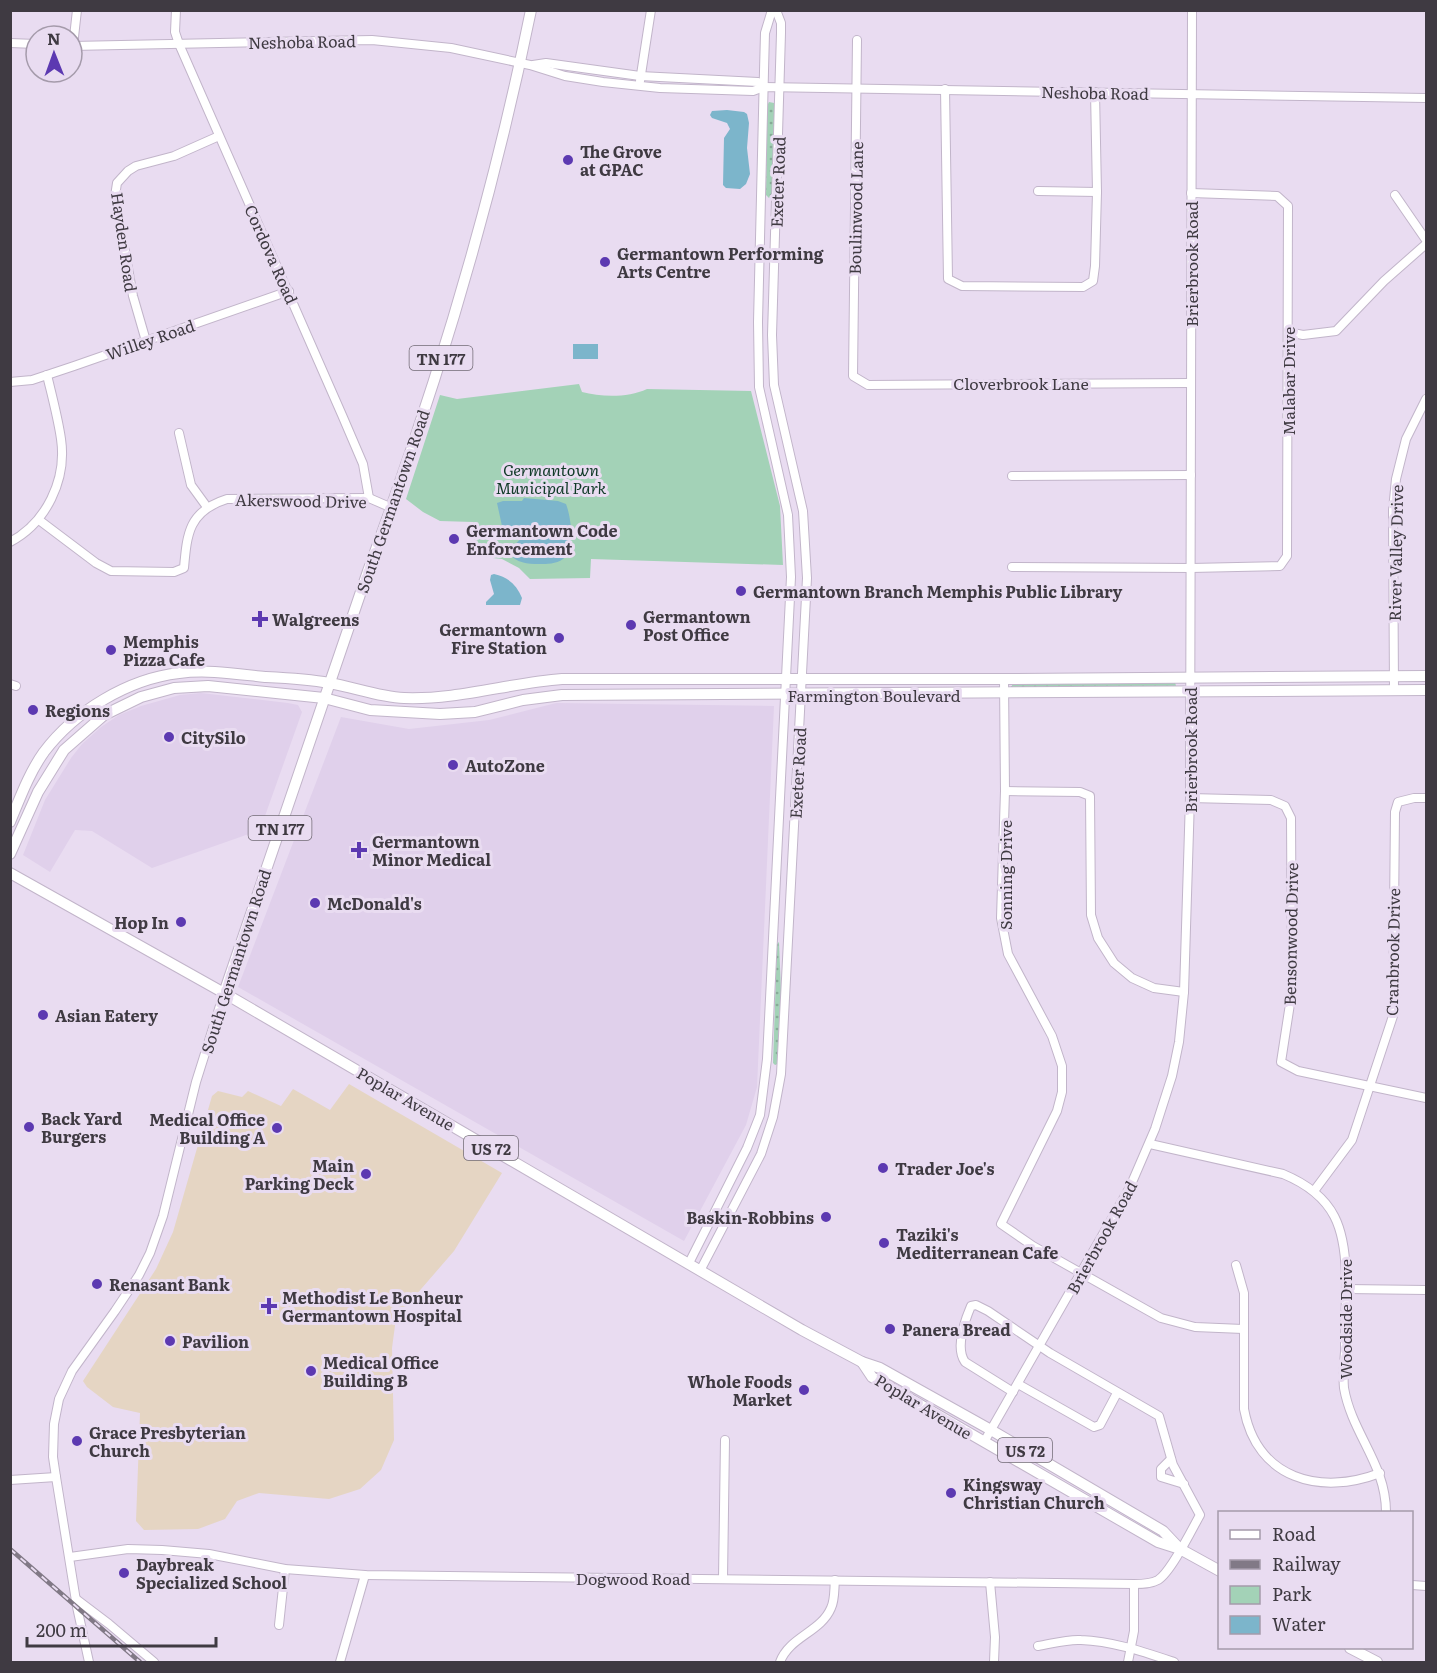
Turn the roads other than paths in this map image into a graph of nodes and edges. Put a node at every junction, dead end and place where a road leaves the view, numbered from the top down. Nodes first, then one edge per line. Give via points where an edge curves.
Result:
1 (176, 10) edge
2 (531, 10) edge
3 (651, 10) edge
4 (774, 10) edge
5 (1192, 10) edge
6 (857, 40) dead end
7 (179, 44) junction
8 (84, 46) edge
9 (525, 64) junction
10 (640, 80) junction
11 (764, 87) junction
12 (780, 88) junction
13 (856, 89) junction
14 (945, 89) junction
15 (1095, 92) junction
16 (1192, 93) junction
17 (1426, 98) edge
18 (219, 136) junction
19 (1038, 191) dead end
20 (1097, 192) junction
21 (1191, 193) junction
22 (1395, 195) dead end
23 (1426, 242) edge
24 (289, 291) junction
25 (1288, 332) junction
26 (146, 341) junction
27 (47, 375) junction
28 (853, 376) joint
29 (10, 382) edge
30 (1191, 383) junction
31 (1426, 399) edge
32 (179, 433) dead end
33 (1191, 475) junction
34 (1012, 476) dead end
35 (369, 498) junction
36 (207, 507) junction
37 (392, 508) junction
38 (39, 520) junction
39 (10, 542) edge
40 (1012, 567) dead end
41 (1191, 568) junction
42 (1394, 676) junction
43 (1426, 676) edge
44 (595, 678) junction
45 (661, 678) junction
46 (785, 678) junction
47 (801, 678) junction
48 (1190, 678) junction
49 (1004, 680) junction
50 (330, 683) junction
51 (562, 687) junction
52 (1426, 690) edge
53 (1394, 691) junction
54 (1190, 692) junction
55 (1004, 694) junction
56 (637, 695) junction
57 (661, 695) junction
58 (784, 695) junction
59 (801, 695) junction
60 (324, 698) junction
61 (1005, 791) junction
62 (1190, 798) junction
63 (1426, 798) edge
64 (10, 822) edge
65 (10, 854) edge
66 (10, 873) edge
67 (1184, 992) junction
68 (224, 993) junction
69 (1371, 1085) junction
70 (1426, 1098) edge
71 (1150, 1144) junction
72 (1314, 1191) junction
73 (689, 1263) junction
74 (1236, 1265) dead end
75 (701, 1269) junction
76 (1082, 1273) junction
77 (1346, 1289) junction
78 (1426, 1290) edge
79 (1243, 1329) junction
80 (1040, 1346) junction
81 (862, 1362) junction
82 (1015, 1388) junction
83 (1117, 1393) junction
84 (991, 1430) junction
85 (725, 1440) dead end
86 (984, 1442) junction
87 (1171, 1459) junction
88 (1380, 1473) junction
89 (56, 1477) junction
90 (10, 1480) edge
91 (1184, 1484) junction
92 (1386, 1511) edge
93 (1180, 1549) junction
94 (70, 1557) junction
95 (285, 1569) junction
96 (1218, 1570) edge
97 (365, 1575) junction
98 (723, 1579) junction
99 (835, 1580) junction
100 (990, 1582) junction
101 (1134, 1584) junction
102 (76, 1599) junction
103 (279, 1625) dead end
104 (1038, 1646) dead end
105 (1131, 1649) junction
106 (1354, 1649) edge
107 (89, 1662) edge
108 (154, 1662) edge
109 (340, 1662) edge
110 (780, 1662) edge
111 (994, 1662) edge
112 (1128, 1662) edge
113 (1174, 1662) edge
114 (1377, 1662) edge

1 - 7 street, Cordova Road
2 - 9 main road, South Germantown Road / TN 177
3 - 10 street
4 - 11 street, Exeter Road via 765,33
4 - 12 street, Exeter Road via 782,33
5 - 16 street, Brierbrook Road
6 - 13 street, Boulinwood Lane
7 - 8 street, Neshoba Road
7 - 9 street, Neshoba Road via 372,40 452,48
7 - 18 street, Cordova Road
9 - 10 street, Neshoba Road via 565,76
9 - 37 main road, South Germantown Road / TN 177 via 459,299
10 - 11 street, Neshoba Road via 660,88 753,91
11 - 12 street, Neshoba Road
11 - 46 street, Exeter Road via 759,387 788,514 791,577
12 - 13 street, Neshoba Road
12 - 47 street, Exeter Road via 774,385 803,511 807,578
13 - 14 street, Neshoba Road
13 - 28 street, Boulinwood Lane
14 - 15 street, Neshoba Road
14 - 20 street via 948,279 962,286 1083,287 1093,281
15 - 16 street, Neshoba Road
15 - 20 street
16 - 17 street, Neshoba Road
16 - 21 street, Brierbrook Road
18 - 24 street, Cordova Road
18 - 26 street, Hayden Road via 174,156 136,166 117,183 115,196 133,296
19 - 20 street
21 - 25 street, Malabar Drive via 1277,196 1288,206
21 - 30 street, Brierbrook Road
22 - 23 street
23 - 25 street via 1336,331
24 - 26 street, Willey Road
24 - 35 street, Cordova Road via 363,464
25 - 41 street, Malabar Drive via 1287,556 1280,566
26 - 27 street, Willey Road
27 - 29 street, Willey Road
27 - 38 street via 62,440 62,460 57,483
28 - 30 street, Cloverbrook Lane via 868,385
30 - 33 street, Brierbrook Road
31 - 42 street, River Valley Drive via 1406,439 1396,479
32 - 36 street via 191,485
33 - 34 street
33 - 41 street, Brierbrook Road
35 - 36 street, Akerswood Drive via 242,498
35 - 37 street, Akerswood Drive
36 - 38 street via 189,532 184,568 174,572 111,571
37 - 50 main road, South Germantown Road / TN 177
38 - 39 street
40 - 41 street
41 - 48 street, Brierbrook Road
42 - 43 main road, Farmington Boulevard
42 - 48 main road, Farmington Boulevard
42 - 53 street, River Valley Drive
44 - 45 main road, Farmington Boulevard
44 - 51 main road, Farmington Boulevard
44 - 56 main road via 600,688
45 - 46 main road, Farmington Boulevard
45 - 57 main road
46 - 47 main road, Farmington Boulevard
46 - 58 street, Exeter Road
47 - 49 main road, Farmington Boulevard
47 - 59 street, Exeter Road
48 - 49 main road, Farmington Boulevard
48 - 54 street, Brierbrook Road
49 - 55 street, Sonning Drive
50 - 51 main road, Farmington Boulevard via 381,696 426,698 527,683
50 - 60 main road, South Germantown Road / TN 177
50 - 64 main road, Farmington Boulevard via 193,672 159,677 114,694 67,728 44,752
51 - 56 main road, Farmington Boulevard
51 - 60 main road, Farmington Boulevard via 475,712 415,714 370,710
52 - 53 main road, Farmington Boulevard
53 - 54 main road, Farmington Boulevard
54 - 55 main road, Farmington Boulevard
54 - 62 street, Brierbrook Road
55 - 59 main road, Farmington Boulevard
55 - 61 street, Sonning Drive
56 - 57 main road, Farmington Boulevard
57 - 58 main road, Farmington Boulevard
58 - 59 main road, Farmington Boulevard
58 - 73 street, Exeter Road via 768,1049 760,1115
59 - 75 street, Exeter Road via 781,1074 761,1154
60 - 65 main road, Farmington Boulevard via 208,686 174,688 139,697 104,715 64,750 38,792
60 - 68 main road, South Germantown Road / TN 177
61 - 67 street via 1080,792 1090,796 1091,915 1098,938 1114,963 1132,978 1154,988
61 - 76 street, Sonning Drive via 1001,918 1008,954 1052,1036 1062,1066 1062,1092 1057,1111 1002,1224
62 - 67 street, Brierbrook Road
62 - 69 street, Bensonwood Drive via 1271,800 1286,806 1291,818 1292,991 1281,1062 1298,1071
63 - 69 street, Cranbrook Drive via 1398,802 1394,823 1394,1016
66 - 68 main road, Poplar Avenue / US 72
67 - 71 street, Brierbrook Road via 1173,1070
68 - 73 main road, Poplar Avenue / US 72
68 - 89 street, South Germantown Road via 150,1253 72,1371 59,1399 54,1424
69 - 70 street
69 - 72 street, Cranbrook Drive via 1352,1140
71 - 72 street, Woodside Drive via 1283,1174
71 - 76 street, Brierbrook Road
72 - 77 street, Woodside Drive via 1333,1212 1339,1226 1345,1248
73 - 75 main road, Poplar Avenue / US 72
74 - 79 street via 1244,1293
75 - 81 main road, Poplar Avenue / US 72
76 - 79 street via 1171,1322
76 - 80 street, Brierbrook Road
77 - 78 street
77 - 88 street, Woodside Drive via 1344,1386 1351,1413
79 - 88 street via 1245,1418 1259,1449 1269,1460 1291,1474 1320,1483
80 - 82 street, Brierbrook Road
80 - 82 street via 988,1311 971,1306 961,1357
80 - 83 street
81 - 84 main road, Poplar Avenue / US 72 via 880,1368
81 - 86 main road, Poplar Avenue via 872,1377
82 - 83 street via 1094,1427 1100,1425
82 - 84 street, Brierbrook Road
83 - 87 street via 1159,1416
84 - 86 street, Brierbrook Road
84 - 93 main road, Poplar Avenue / US 72 via 1163,1532
85 - 98 street
86 - 93 main road, Poplar Avenue via 1158,1542
87 - 91 street
87 - 91 street via 1161,1469 1161,1478
88 - 92 street, Woodside Drive
89 - 90 street
89 - 94 street, South Germantown Road
91 - 93 street, Dogwood Road via 1200,1515
93 - 96 main road, Poplar Avenue / US 72
93 - 101 street, Dogwood Road via 1160,1579
94 - 95 street, Dogwood Road via 128,1549 162,1550 209,1554
94 - 102 street, South Germantown Road
95 - 97 street, Dogwood Road
95 - 103 street
97 - 98 street, Dogwood Road
97 - 109 street
98 - 99 street, Dogwood Road
99 - 100 street, Dogwood Road
99 - 110 street via 828,1613 787,1649
100 - 101 street, Dogwood Road
100 - 111 street
101 - 105 street
102 - 107 street, South Germantown Road
102 - 108 street
104 - 105 street via 1079,1640
105 - 112 street
105 - 113 street
106 - 114 main road

